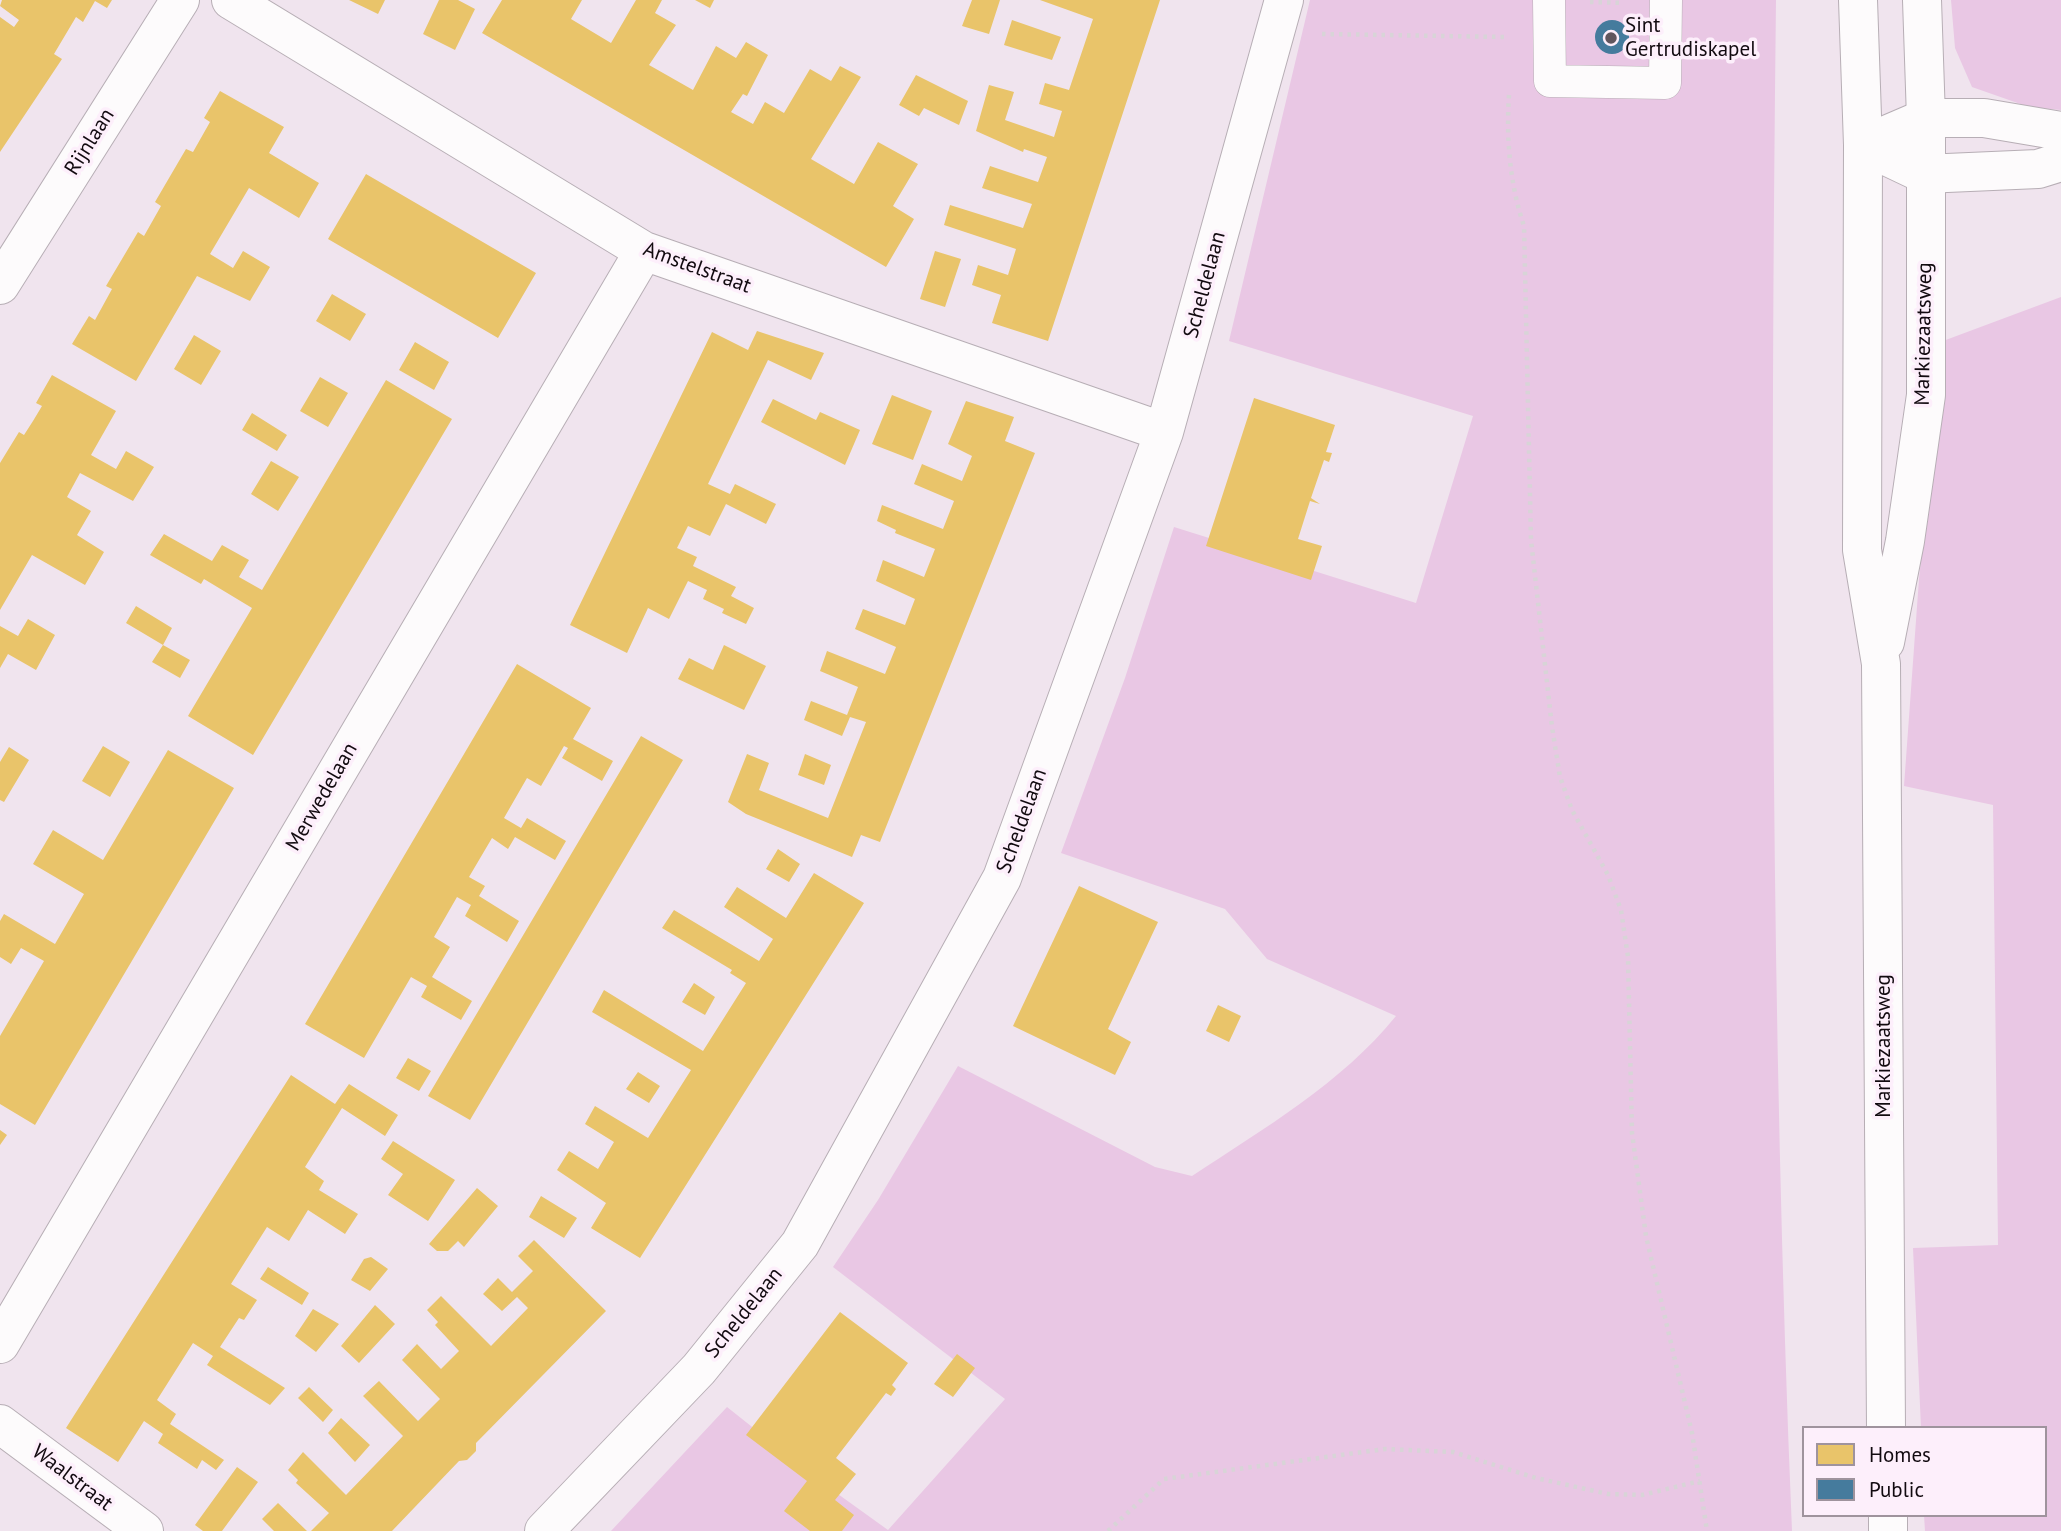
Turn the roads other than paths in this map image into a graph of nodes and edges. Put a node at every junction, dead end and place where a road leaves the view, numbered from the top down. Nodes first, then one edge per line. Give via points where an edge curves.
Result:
1 (180, 0) edge
2 (231, 0) edge
3 (1549, 0) edge
4 (1666, 0) edge
5 (1858, 0) edge
6 (1922, 0) edge
7 (1281, 12) edge
8 (1926, 118) junction
9 (2061, 131) edge
10 (1863, 145) junction
11 (2061, 162) edge
12 (1924, 174) junction
13 (644, 250) junction
14 (0, 285) edge
15 (1164, 432) junction
16 (1881, 664) junction
17 (0, 1344) edge
18 (0, 1424) edge
19 (1886, 1426) edge
20 (144, 1531) edge
21 (544, 1531) edge

1 - 14 street, Rijnlaan
2 - 13 street, Amstelstraat
3 - 4 street via 1550,81 1665,83
5 - 10 street, Markiezaatsweg
6 - 8 street, Markiezaatsweg
7 - 15 street, Scheldelaan
8 - 9 street via 1984,118
8 - 10 street
8 - 12 street, Markiezaatsweg
10 - 12 street
10 - 16 street, Markiezaatsweg via 1862,550
11 - 12 street via 2038,169
12 - 16 street, Markiezaatsweg via 1926,395
13 - 15 street, Amstelstraat
13 - 17 street, Merwedelaan
15 - 21 street, Scheldelaan via 1002,878 800,1244 699,1369
16 - 19 street, Markiezaatsweg
18 - 20 street, Waalstraat

